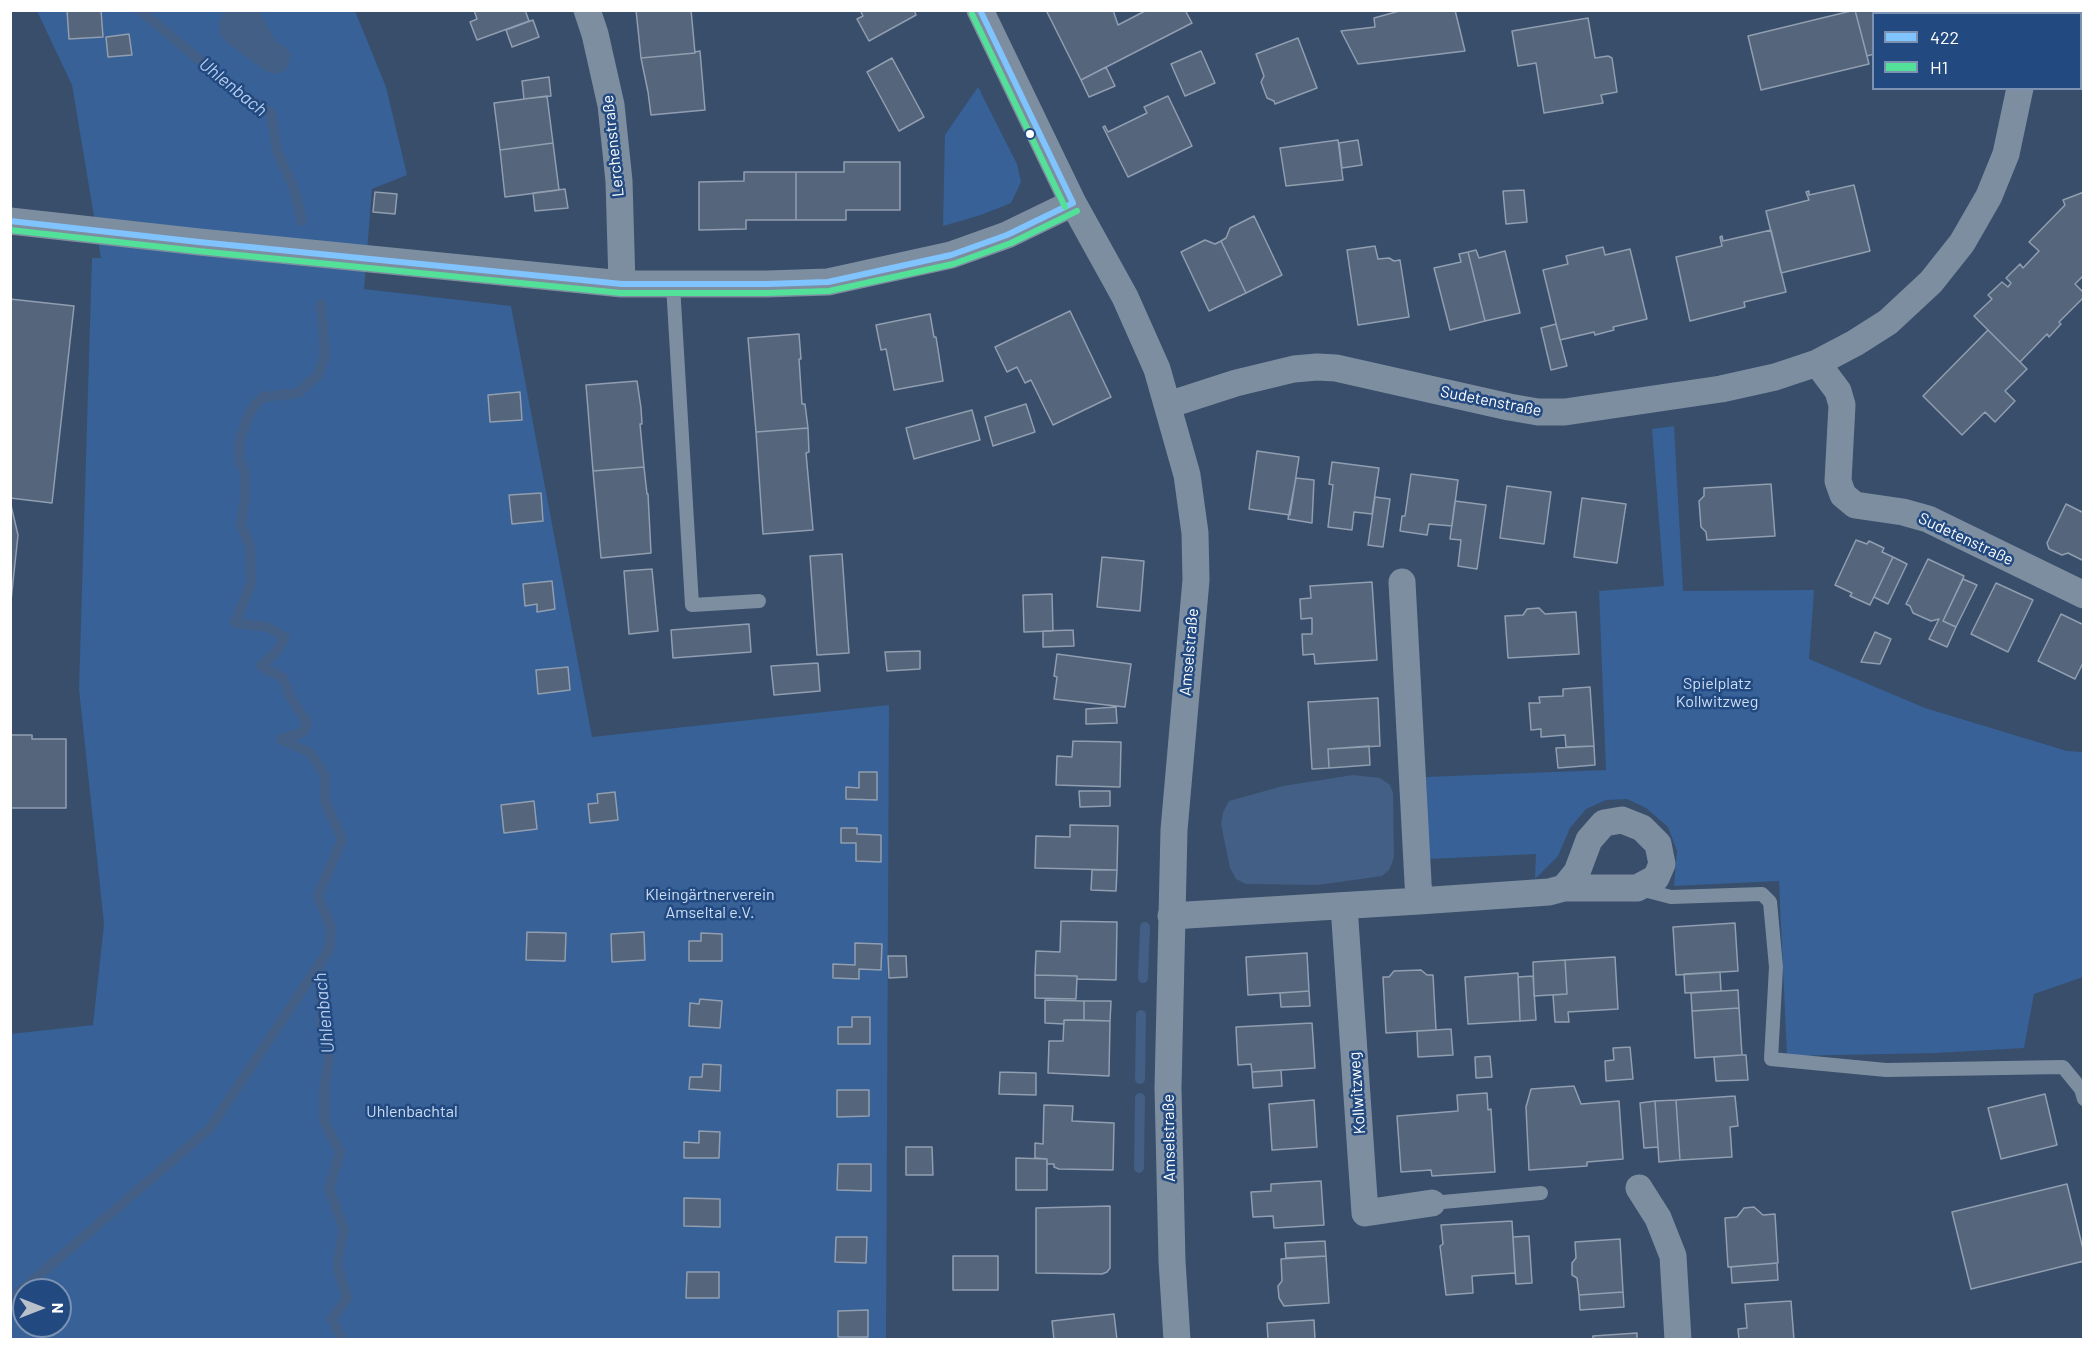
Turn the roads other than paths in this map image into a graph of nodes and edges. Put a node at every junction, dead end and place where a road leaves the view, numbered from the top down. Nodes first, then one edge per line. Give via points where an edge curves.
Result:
1 (587, 10) edge
2 (980, 10) edge
3 (2020, 90) edge
4 (1073, 203) junction
5 (10, 221) edge
6 (622, 284) junction
7 (673, 285) junction
8 (1817, 363) junction
9 (1168, 405) junction
10 (1402, 582) dead end
11 (2084, 595) edge
12 (759, 601) dead end
13 (1564, 888) junction
14 (1637, 888) junction
15 (1419, 901) junction
16 (1344, 906) junction
17 (1171, 916) junction
18 (2084, 1099) edge
19 (1639, 1188) dead end
20 (1541, 1193) dead end
21 (1432, 1203) joint
22 (1177, 1340) edge
23 (1677, 1340) edge

1 - 6 street, Lerchenstraße via 610,105 619,181
2 - 4 street, Amselstraße
3 - 8 street, Sudetenstraße via 2006,154 1989,196 1962,243 1931,282 1888,322
4 - 7 street via 1007,235 951,255 892,269 828,282
4 - 9 street, Amselstraße via 1125,297 1157,369
5 - 6 street
6 - 7 street
7 - 12 lane via 693,605
8 - 9 street, Sudetenstraße via 1721,389 1565,412 1509,407 1317,367 1236,383
8 - 11 street, Sudetenstraße via 1838,391 1842,405 1838,481 1843,495 1855,505 1928,519
9 - 17 street, Amselstraße via 1187,475 1195,532 1196,580 1174,830
10 - 15 street
13 - 14 street
13 - 14 street via 1577,872 1589,840 1604,823 1622,820 1642,828 1658,844 1662,864 1656,878
13 - 15 street
14 - 18 lane via 1671,897 1762,894 1770,902 1776,967 1772,1059 1886,1070 2063,1068 2081,1089
15 - 16 street
16 - 17 street
16 - 21 street, Kollwitzweg via 1365,1213
17 - 22 street, Amselstraße via 1168,1088
19 - 23 street via 1658,1218 1673,1256
20 - 21 lane

